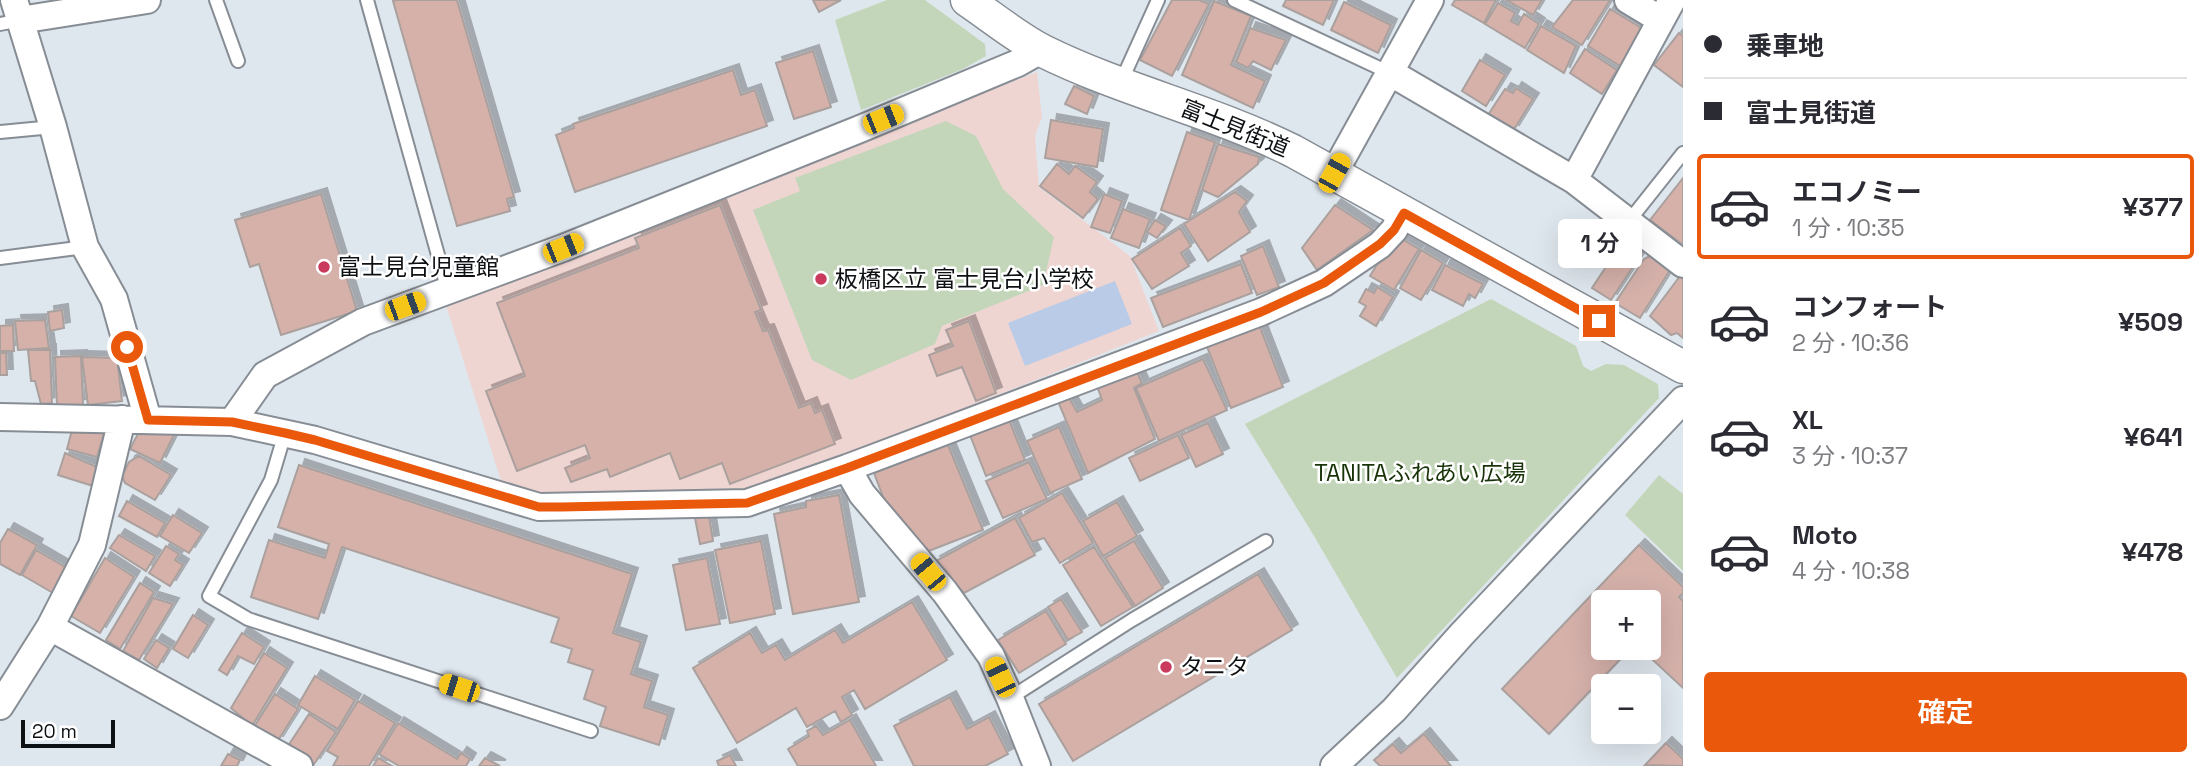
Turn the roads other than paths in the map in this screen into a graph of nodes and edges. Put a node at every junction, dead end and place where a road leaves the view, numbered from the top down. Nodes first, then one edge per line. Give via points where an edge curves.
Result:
1 (147, 0) edge
2 (216, 0) edge
3 (367, 0) edge
4 (967, 0) edge
5 (1158, 0) edge
6 (1234, 0) edge
7 (1430, 0) edge
8 (1628, 0) edge
9 (1667, 10) edge
10 (12, 15) edge
11 (1041, 50) junction
12 (238, 61) dead end
13 (1391, 73) junction
14 (1120, 85) junction
15 (53, 127) junction
16 (0, 132) edge
17 (1683, 153) edge
18 (1334, 173) junction
19 (1574, 180) junction
20 (1404, 213) junction
21 (1629, 221) junction
22 (85, 247) junction
23 (0, 258) edge
24 (1683, 264) edge
25 (448, 291) junction
26 (1683, 368) edge
27 (1683, 400) edge
28 (0, 416) edge
29 (135, 419) junction
30 (232, 422) junction
31 (285, 433) junction
32 (847, 468) junction
33 (1266, 541) dead end
34 (50, 626) junction
35 (1010, 698) junction
36 (0, 706) edge
37 (591, 731) dead end
38 (299, 766) edge
39 (1037, 766) edge
40 (1334, 766) edge

1 - 10 street
2 - 12 lane
3 - 25 lane
4 - 11 street, 富士見街道
5 - 14 lane
6 - 13 lane
7 - 13 street
8 - 9 street
9 - 19 street
10 - 15 street
11 - 14 street, 富士見街道
11 - 25 street via 860,129
13 - 18 street
13 - 19 street
14 - 18 street, 富士見街道 via 1270,139
15 - 16 lane
15 - 22 street
17 - 21 lane
18 - 20 street, 富士見街道
19 - 21 street
20 - 26 street, 富士見街道
20 - 32 street via 1380,244 1324,283 1261,312
21 - 24 street
22 - 23 lane
22 - 29 street via 114,299
25 - 30 street via 363,322 265,375
27 - 40 street via 1394,710
28 - 29 street
29 - 30 street
29 - 34 street via 92,545
30 - 31 street
31 - 32 street via 539,507 747,503
31 - 37 lane via 271,480 209,596 248,619
32 - 35 street via 862,494 945,592 990,656
33 - 35 lane
34 - 36 street
34 - 38 street
35 - 39 street

